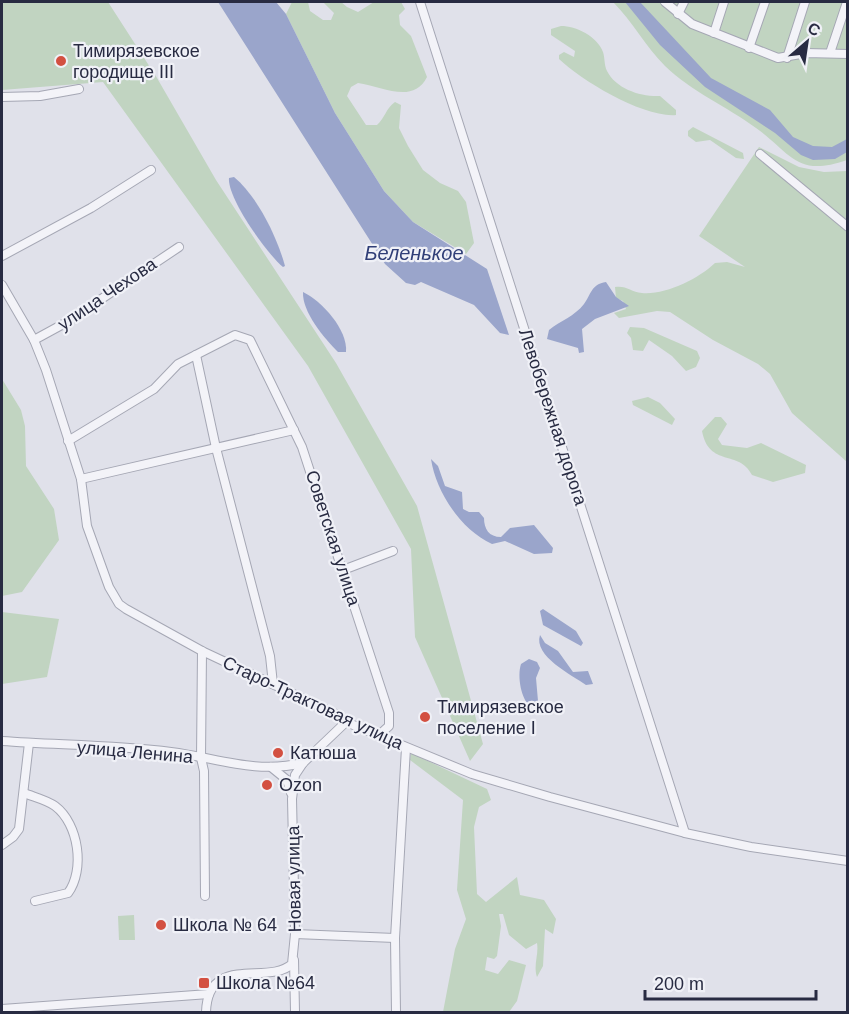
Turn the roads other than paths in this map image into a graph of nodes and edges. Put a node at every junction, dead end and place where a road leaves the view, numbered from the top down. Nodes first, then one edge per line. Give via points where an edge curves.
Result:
1 (420, 2) edge
2 (665, 2) edge
3 (684, 2) edge
4 (724, 2) edge
5 (765, 2) edge
6 (805, 2) edge
7 (847, 2) edge
8 (678, 14) junction
9 (714, 33) junction
10 (749, 48) junction
11 (830, 53) junction
12 (848, 54) edge
13 (787, 58) junction
14 (78, 89) dead end
15 (2, 98) edge
16 (760, 154) dead end
17 (151, 170) dead end
18 (848, 227) edge
19 (179, 247) dead end
20 (2, 256) edge
21 (2, 285) edge
22 (34, 340) junction
23 (196, 355) junction
24 (294, 430) junction
25 (69, 441) junction
26 (216, 448) junction
27 (81, 479) junction
28 (393, 551) dead end
29 (343, 570) junction
30 (202, 651) junction
31 (273, 684) junction
32 (346, 722) junction
33 (380, 735) junction
34 (2, 741) edge
35 (29, 743) junction
36 (406, 748) junction
37 (201, 758) junction
38 (303, 763) junction
39 (271, 767) junction
40 (24, 793) junction
41 (292, 799) junction
42 (685, 833) junction
43 (2, 845) edge
44 (848, 861) edge
45 (205, 896) dead end
46 (35, 901) dead end
47 (295, 934) junction
48 (395, 938) junction
49 (294, 959) junction
50 (209, 994) junction
51 (2, 1008) edge
52 (206, 1012) edge
53 (295, 1012) edge
54 (396, 1012) edge

1 - 42 street, Левобережная дорога
2 - 8 street
3 - 8 street
4 - 9 street
5 - 10 street
6 - 13 street
7 - 11 street
8 - 9 street
9 - 10 street
10 - 13 street
11 - 12 street
11 - 13 street via 795,54
14 - 15 street
16 - 18 street
17 - 20 street
19 - 22 street, улица Чехова
21 - 22 street, Старо-Трактовая улица
22 - 25 street, Старо-Трактовая улица
23 - 24 street, Советская улица via 235,335 245,337 253,345
23 - 25 street via 178,364 146,394
23 - 26 street
24 - 26 street
24 - 29 street, Советская улица via 318,489
25 - 27 street, Старо-Трактовая улица
26 - 27 street
26 - 31 street
27 - 30 street, Старо-Трактовая улица via 87,526 113,597 126,609
28 - 29 street
29 - 33 street, Советская улица via 389,713 389,726
30 - 31 street, Старо-Трактовая улица
30 - 37 street
31 - 32 street, Старо-Трактовая улица
32 - 33 street, Старо-Трактовая улица
32 - 38 street, Новая улица
33 - 36 street, Старо-Трактовая улица
34 - 35 street, улица Ленина
35 - 37 street, улица Ленина via 170,752
35 - 40 street
36 - 42 street, Старо-Трактовая улица via 492,781
36 - 48 street
37 - 39 street, улица Ленина
37 - 45 street
38 - 39 street, улица Ленина
38 - 41 street, Новая улица via 295,775
39 - 41 street via 287,780
40 - 43 street via 16,834
40 - 46 street via 62,812 78,859 75,880 68,893
41 - 47 street, Новая улица
42 - 44 street, Старо-Трактовая улица
47 - 48 street
47 - 49 street, Новая улица
48 - 54 street
49 - 50 street, Новая улица via 285,969 232,975
49 - 53 street
50 - 51 street
50 - 52 street

